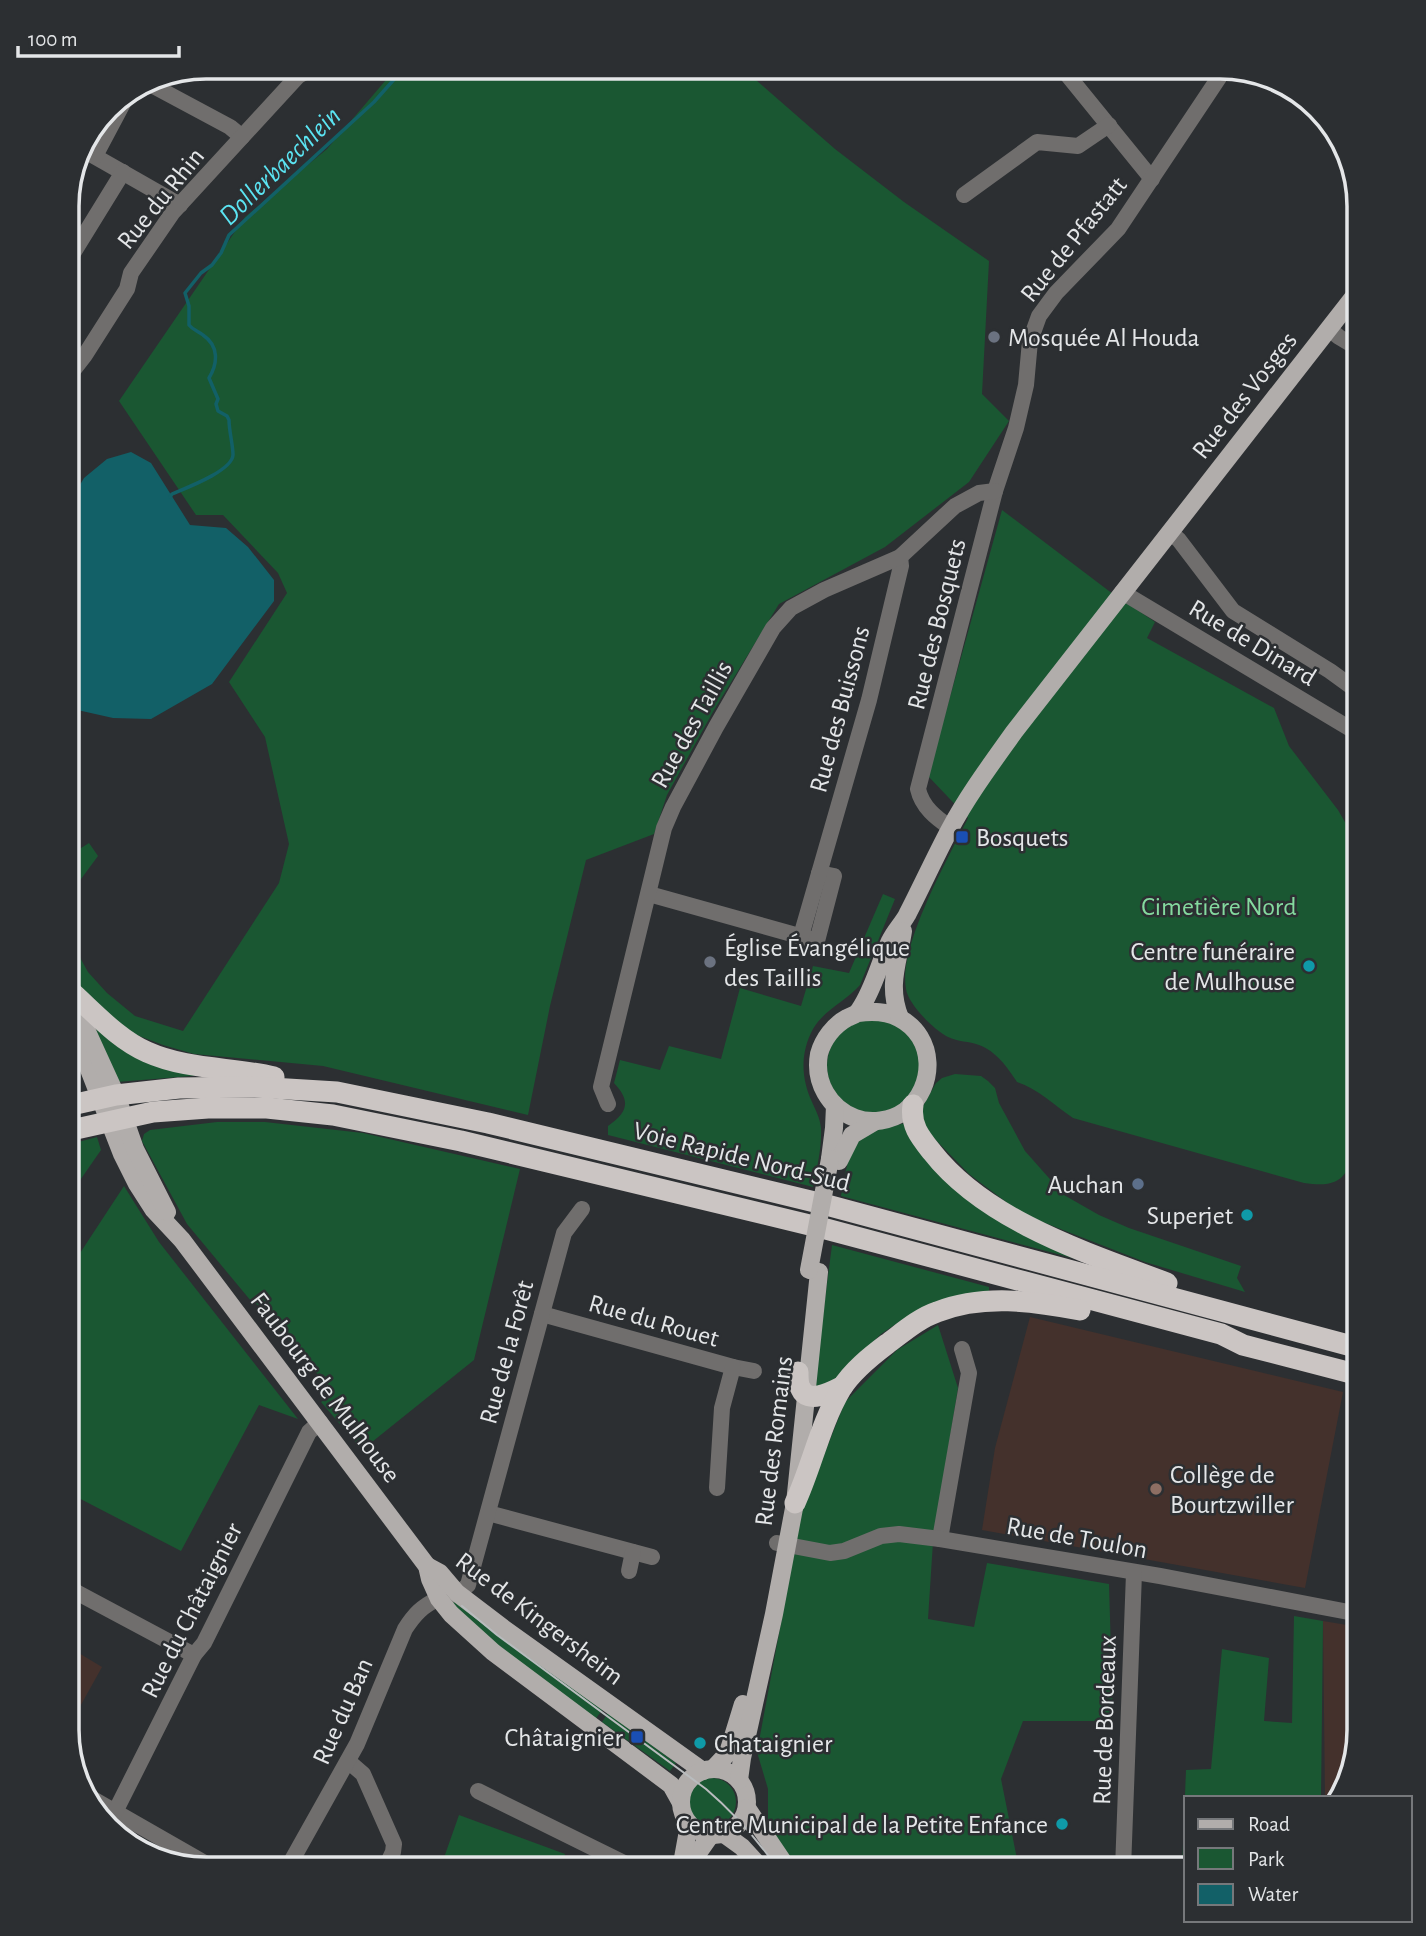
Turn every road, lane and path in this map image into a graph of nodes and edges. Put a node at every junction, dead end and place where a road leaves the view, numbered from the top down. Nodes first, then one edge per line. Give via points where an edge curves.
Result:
1 (295, 79) edge
2 (1071, 79) edge
3 (1218, 79) edge
4 (157, 88) edge
5 (117, 115) edge
6 (1109, 125) junction
7 (242, 137) junction
8 (90, 153) edge
9 (95, 156) junction
10 (123, 172) junction
11 (1152, 178) junction
12 (964, 195) dead end
13 (180, 205) junction
14 (79, 244) edge
15 (1347, 306) edge
16 (1329, 329) junction
17 (1347, 342) edge
18 (79, 362) edge
19 (1018, 422) joint
20 (995, 491) junction
21 (1170, 532) junction
22 (900, 557) junction
23 (1122, 592) junction
24 (1347, 683) edge
25 (1347, 726) edge
26 (951, 828) junction
27 (819, 873) junction
28 (649, 894) junction
29 (906, 918) junction
30 (801, 936) junction
31 (79, 999) edge
32 (858, 1013) junction
33 (900, 1018) junction
34 (79, 1020) edge
35 (79, 1037) edge
36 (337, 1091) junction
37 (108, 1096) junction
38 (79, 1103) edge
39 (608, 1104) dead end
40 (913, 1105) junction
41 (835, 1106) junction
42 (117, 1120) junction
43 (874, 1122) junction
44 (79, 1128) edge
45 (834, 1160) junction
46 (582, 1209) dead end
47 (814, 1271) junction
48 (542, 1314) junction
49 (1249, 1318) junction
50 (1347, 1344) edge
51 (1243, 1345) junction
52 (962, 1349) dead end
53 (733, 1367) junction
54 (754, 1371) dead end
55 (797, 1372) junction
56 (1347, 1372) edge
57 (843, 1386) junction
58 (806, 1395) junction
59 (320, 1422) junction
60 (717, 1488) dead end
61 (794, 1503) junction
62 (488, 1513) junction
63 (940, 1539) junction
64 (782, 1544) junction
65 (633, 1552) junction
66 (652, 1556) dead end
67 (427, 1566) junction
68 (629, 1571) dead end
69 (1134, 1573) junction
70 (457, 1592) junction
71 (79, 1594) edge
72 (439, 1599) junction
73 (1347, 1612) edge
74 (194, 1655) junction
75 (348, 1761) junction
76 (708, 1770) junction
77 (739, 1780) junction
78 (478, 1791) dead end
79 (681, 1802) junction
80 (747, 1808) junction
81 (113, 1817) edge
82 (116, 1820) edge
83 (689, 1825) junction
84 (717, 1835) junction
85 (189, 1856) edge
86 (294, 1857) edge
87 (391, 1857) edge
88 (612, 1857) edge
89 (683, 1857) edge
90 (693, 1857) edge
91 (752, 1857) edge
92 (780, 1857) edge
93 (1123, 1857) edge

1 - 7 street, Rue du Rhin
2 - 6 street
3 - 11 street, Rue de Pfastatt
4 - 7 street
5 - 9 street
6 - 11 street
6 - 12 street via 1078,146 1037,142
7 - 13 street, Rue du Rhin
8 - 9 street
9 - 10 street
10 - 13 street
10 - 14 street
11 - 19 street, Rue de Pfastatt via 1118,229 1056,292 1039,316 1030,341
13 - 18 street, Rue du Rhin via 131,273 127,289
15 - 16 main road, Rue des Vosges
16 - 17 street
16 - 21 main road, Rue des Vosges
19 - 20 street, Rue des Bosquets
20 - 22 street, Rue des Taillis via 979,493 955,506
20 - 26 street, Rue des Bosquets via 918,789 929,810
21 - 23 main road, Rue des Vosges
21 - 24 street via 1233,611
22 - 27 street, Rue des Buissons via 869,700
22 - 28 street, Rue des Taillis via 791,608 773,628 673,807
23 - 25 street, Rue de Dinard
23 - 26 main road, Rue des Vosges via 1014,732
26 - 29 main road, Rue des Vosges
27 - 30 street, Rue des Buissons
27 - 30 street via 834,876 817,941
28 - 30 street
28 - 39 street, Rue des Taillis via 601,1087
29 - 32 main road via 891,939
29 - 33 main road via 894,971 893,999
31 - 36 highway via 148,1053
32 - 33 main road via 872,1011
32 - 41 main road via 834,1028 820,1053 820,1082
33 - 40 main road via 921,1038 926,1051 927,1080
34 - 37 main road, Faubourg de Mulhouse
35 - 37 main road, Faubourg de Mulhouse
36 - 37 highway, Voie Rapide Nord-Sud via 179,1087
36 - 49 highway, Voie Rapide Nord-Sud via 822,1203
37 - 38 highway, Voie Rapide Nord-Sud
37 - 42 main road, Faubourg de Mulhouse
40 - 43 main road
40 - 49 highway via 911,1115 921,1138 946,1170 981,1199 1030,1227
41 - 43 main road via 846,1115
41 - 45 main road, Rue des Romains
42 - 44 highway, Voie Rapide Nord-Sud
42 - 51 highway, Voie Rapide Nord-Sud via 153,1112 267,1108 404,1128 826,1229 1221,1334
42 - 59 main road, Faubourg de Mulhouse via 122,1154 153,1209 182,1240
43 - 45 main road, Rue des Romains via 852,1135
45 - 47 main road, Rue des Romains, bridge
46 - 48 street, Rue de la Forêt via 564,1233
47 - 55 main road, Rue des Romains
47 - 58 main road, Rue des Romains
48 - 53 street, Rue du Rouet
48 - 62 street, Rue de la Forêt
49 - 50 highway, Voie Rapide Nord-Sud
51 - 56 highway, Voie Rapide Nord-Sud
51 - 57 highway via 1213,1343 1083,1310 998,1300 935,1312 877,1352
52 - 63 street via 969,1373
53 - 54 street, Rue du Rouet
53 - 60 street via 722,1408
55 - 58 highway
55 - 64 main road, Rue des Romains
57 - 58 highway via 821,1396
57 - 61 highway
58 - 61 main road, Rue des Romains
59 - 67 main road, Faubourg de Mulhouse
59 - 74 street, Rue du Châtaignier via 309,1432
61 - 64 main road, Rue des Romains
62 - 65 street
62 - 70 street, Rue de la Forêt via 468,1585
63 - 64 street, Rue de Toulon via 881,1536 830,1553
63 - 69 street, Rue de Toulon
64 - 76 main road, Rue des Romains via 728,1753
64 - 77 main road, Rue des Romains
65 - 66 street
65 - 68 street
67 - 70 main road, Rue de Kingersheim
67 - 72 main road, Rue de Kingersheim
69 - 73 street, Rue de Toulon
69 - 93 street, Rue de Bordeaux
70 - 72 street, Rue du Ban
70 - 76 main road, Rue de Kingersheim
71 - 74 street
72 - 75 street, Rue du Ban via 415,1614 405,1629
72 - 79 main road, Rue de Kingersheim via 493,1651 671,1784
74 - 81 street, Rue du Châtaignier
75 - 86 street, Rue du Ban
75 - 87 street via 363,1774 394,1844
76 - 77 main road via 722,1770
76 - 79 main road via 687,1782
77 - 80 main road
78 - 88 street
79 - 83 main road
80 - 84 main road via 741,1822
80 - 92 main road
82 - 85 street
83 - 84 main road via 702,1834
83 - 89 main road
84 - 90 main road
84 - 91 main road via 743,1847

